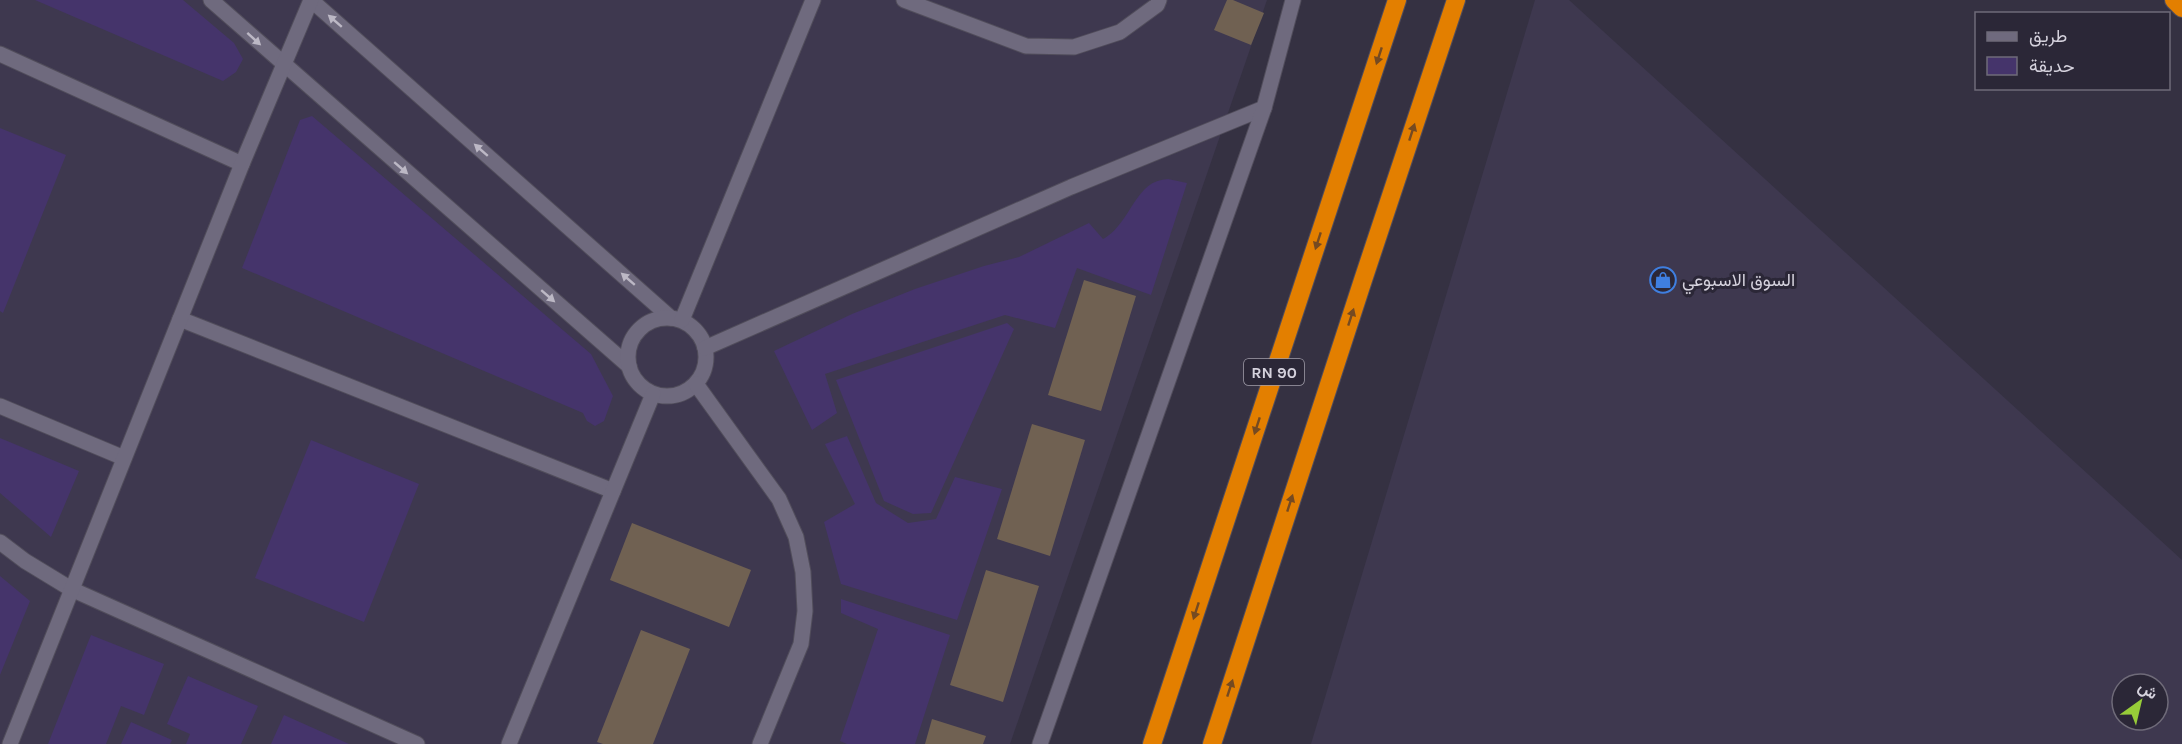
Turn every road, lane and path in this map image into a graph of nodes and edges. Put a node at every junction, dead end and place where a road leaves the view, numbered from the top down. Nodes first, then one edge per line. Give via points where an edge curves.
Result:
1 (211, 0) edge
2 (311, 0) edge
3 (813, 0) edge
4 (904, 0) edge
5 (1160, 0) edge
6 (1293, 0) edge
7 (1397, 0) edge
8 (1456, 0) edge
9 (2174, 0) edge
10 (2182, 8) edge
11 (0, 54) edge
12 (283, 65) junction
13 (1264, 108) junction
14 (242, 164) junction
15 (180, 319) junction
16 (676, 319) junction
17 (705, 348) junction
18 (629, 366) junction
19 (696, 384) junction
20 (653, 394) junction
21 (0, 406) edge
22 (124, 458) junction
23 (613, 491) junction
24 (0, 542) edge
25 (71, 589) junction
26 (10, 744) edge
27 (417, 744) edge
28 (509, 744) edge
29 (760, 744) edge
30 (1040, 744) edge
31 (1152, 744) edge
32 (1212, 744) edge

1 -> 12 lane
2 - 12 lane
16 -> 2 lane
3 - 16 lane
4 - 5 lane via 1026,46 1074,47 1120,32
6 - 13 lane
7 -> 31 highway, RN 90
32 -> 8 highway, RN 90
9 - 10 highway
11 - 14 lane
12 - 14 lane
12 -> 18 lane
13 - 17 lane via 1071,187
13 - 30 lane
14 - 15 lane
15 - 22 lane
15 - 23 lane
16 - 17 lane via 697,331
16 - 18 lane via 657,319 643,326 628,351
17 - 19 lane via 705,367
18 - 20 lane via 633,378
19 - 20 lane via 676,396
19 - 29 lane via 779,499 796,537 803,572 805,611 801,644
20 - 23 lane
21 - 22 lane
22 - 25 lane
23 - 28 lane
24 - 25 lane
25 - 26 lane
25 - 27 lane

